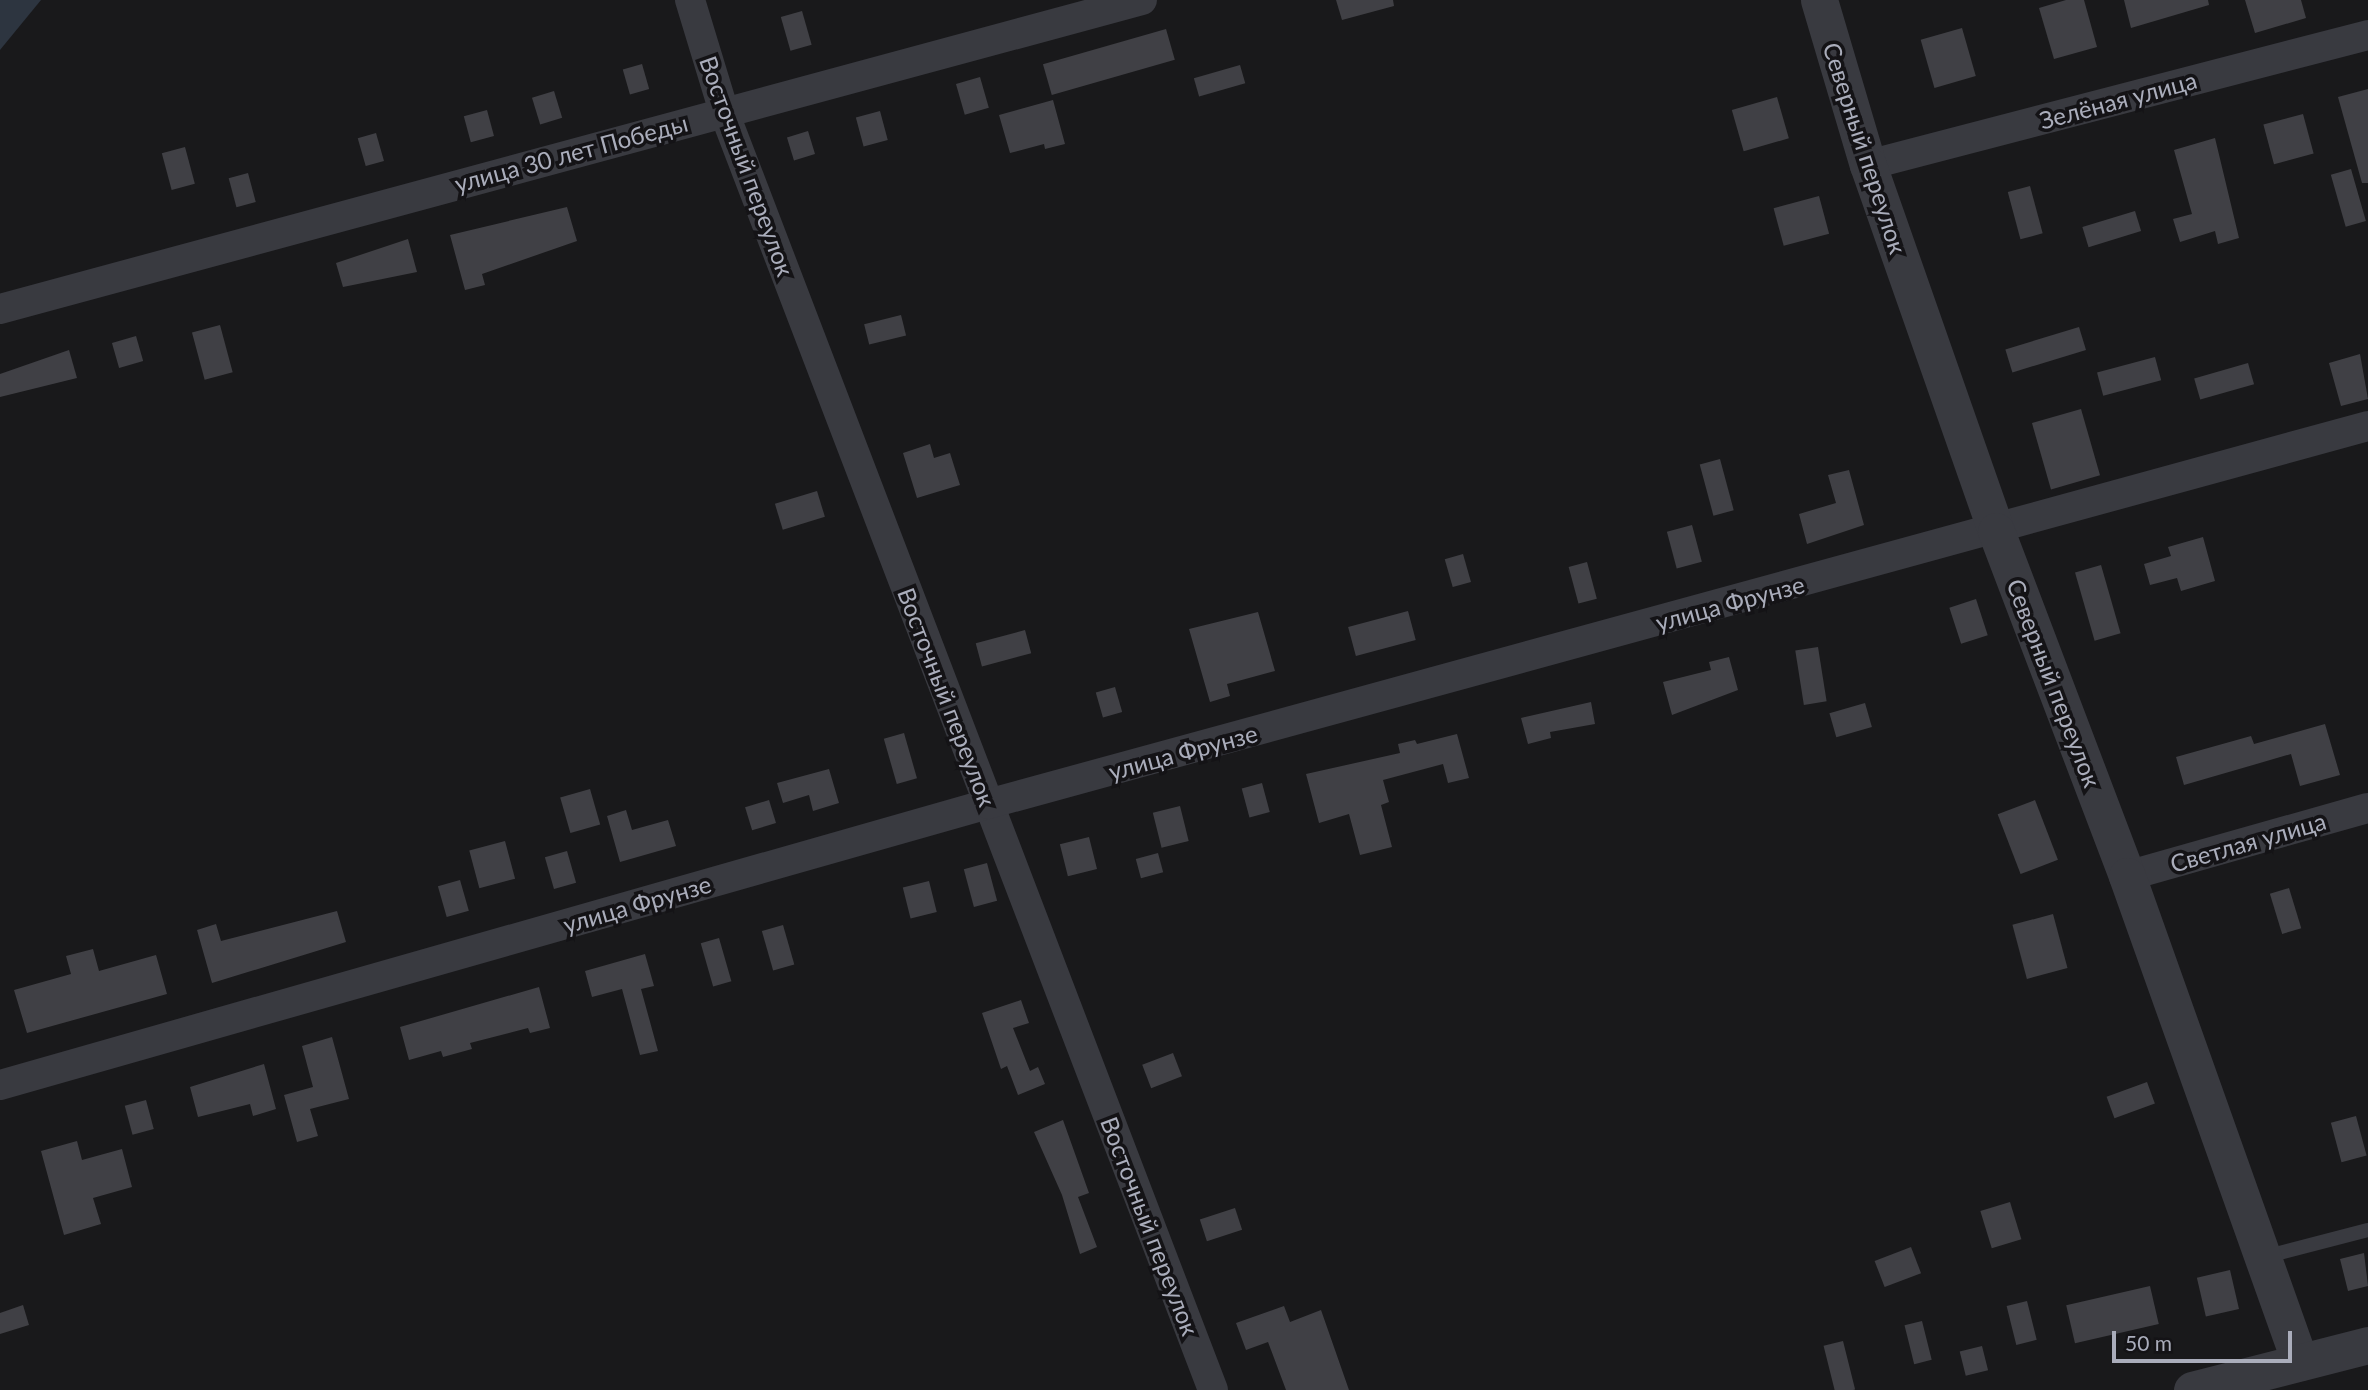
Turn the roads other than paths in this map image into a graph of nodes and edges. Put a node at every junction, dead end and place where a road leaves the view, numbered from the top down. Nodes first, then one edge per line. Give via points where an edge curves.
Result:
1 (690, 0) edge
2 (1142, 0) edge
3 (1819, 0) edge
4 (2368, 35) edge
5 (724, 112) junction
6 (1868, 165) junction
7 (0, 309) edge
8 (2368, 426) edge
9 (1996, 531) junction
10 (988, 804) junction
11 (2368, 808) edge
12 (2127, 876) junction
13 (0, 1085) edge
14 (2368, 1230) edge
15 (2263, 1257) junction
16 (2368, 1345) edge
17 (2300, 1362) junction
18 (1213, 1390) edge
19 (2192, 1390) edge

1 - 5 street, Восточный переулок
2 - 5 street, улица 30 лет Победы
3 - 6 street, Северный переулок
4 - 6 street, Зелёная улица
5 - 7 street, улица 30 лет Победы
5 - 10 street, Восточный переулок
6 - 9 street, Северный переулок
8 - 9 street, улица Фрунзе
9 - 10 street, улица Фрунзе
9 - 12 street, Северный переулок
10 - 13 street, улица Фрунзе
10 - 18 street, Восточный переулок
11 - 12 street, Светлая улица
12 - 15 street, Северный переулок
14 - 15 lane
15 - 17 street, Северный переулок
16 - 17 street
17 - 19 street

